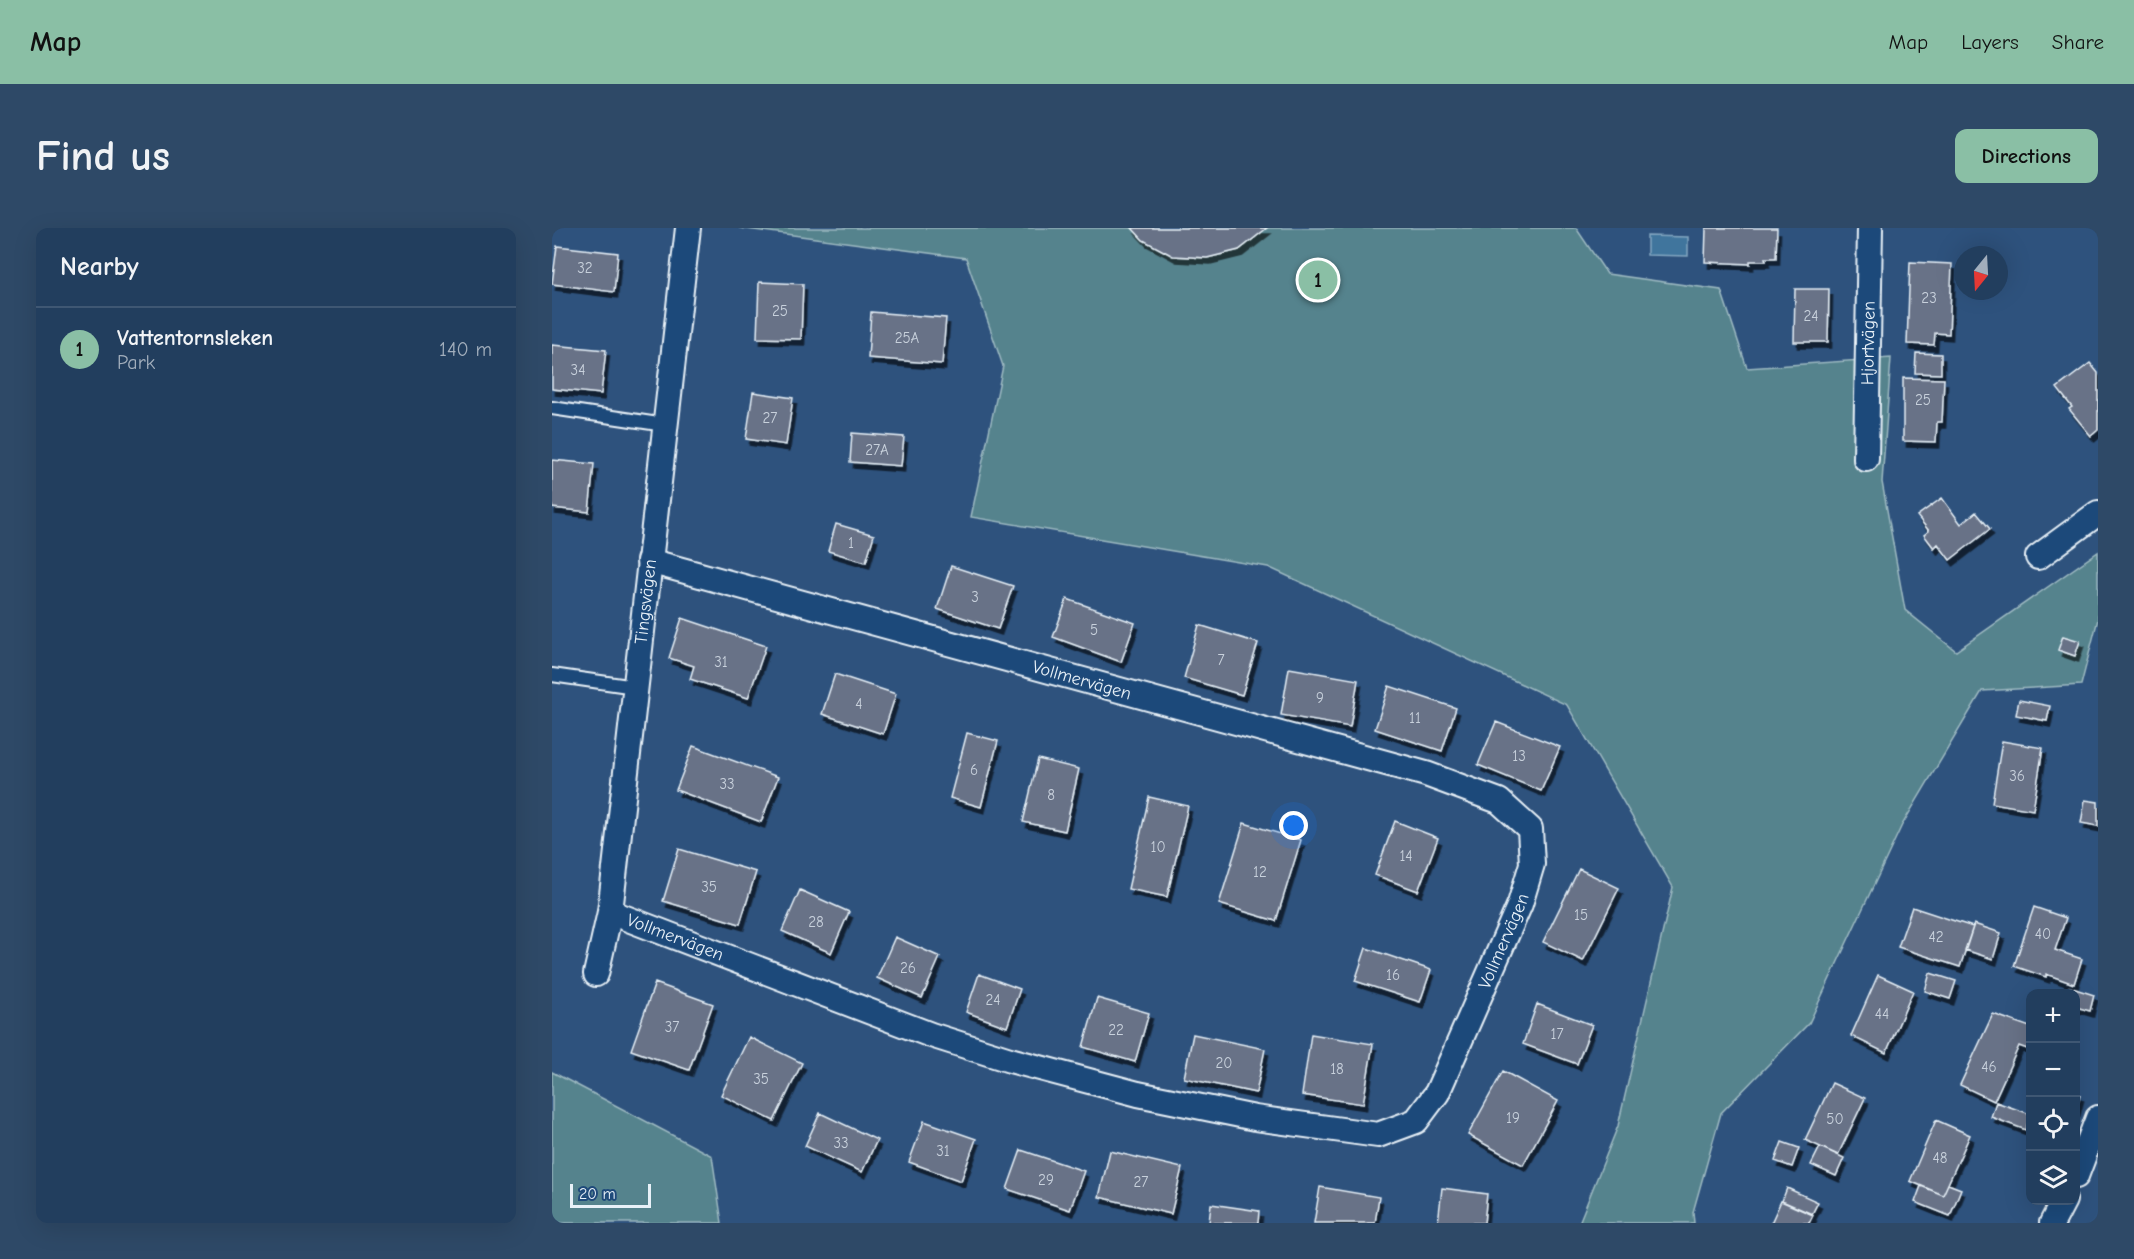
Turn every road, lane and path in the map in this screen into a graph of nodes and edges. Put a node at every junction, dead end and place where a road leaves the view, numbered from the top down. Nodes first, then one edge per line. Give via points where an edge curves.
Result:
1 (688, 228) edge
2 (1870, 228) edge
3 (552, 408) edge
4 (665, 424) junction
5 (1866, 459) dead end
6 (2098, 513) edge
7 (2038, 557) dead end
8 (649, 561) junction
9 (552, 675) edge
10 (635, 687) junction
11 (610, 912) junction
12 (596, 974) dead end
13 (2098, 1118) edge
14 (2080, 1165) edge
15 (2061, 1205) edge
16 (2052, 1223) edge

1 - 4 street, Tingsvägen
2 - 5 street, Hjortvägen
3 - 4 lane
4 - 8 street, Tingsvägen
6 - 7 street
8 - 10 street, Tingsvägen
8 - 11 street, Vollmervägen via 1426,774 1499,801 1530,829 1532,864 1520,904 1437,1093 1416,1121 1378,1135 1255,1118 1010,1060 931,1035
9 - 10 lane
10 - 11 street, Tingsvägen
11 - 12 street, Tingsvägen
13 - 14 street
15 - 16 street

